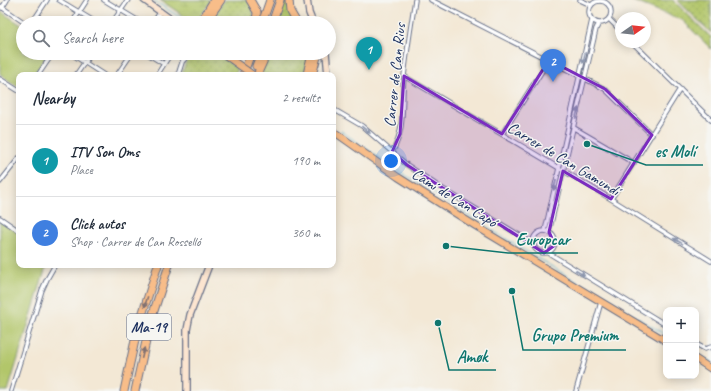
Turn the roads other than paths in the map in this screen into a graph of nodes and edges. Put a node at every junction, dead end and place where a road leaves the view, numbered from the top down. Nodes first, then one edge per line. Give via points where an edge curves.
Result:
1 (7, 0) edge
2 (46, 0) edge
3 (59, 0) edge
4 (87, 0) edge
5 (104, 0) edge
6 (128, 0) edge
7 (144, 0) edge
8 (214, 0) edge
9 (221, 0) edge
10 (250, 0) edge
11 (270, 0) edge
12 (280, 0) edge
13 (289, 0) edge
14 (308, 0) edge
15 (415, 0) edge
16 (431, 0) edge
17 (580, 0) edge
18 (591, 5) junction
19 (1, 7) edge
20 (121, 10) junction
21 (161, 11) junction
22 (79, 12) junction
23 (36, 16) edge
24 (76, 16) edge
25 (86, 16) edge
26 (117, 16) edge
27 (131, 16) edge
28 (158, 16) edge
29 (168, 16) edge
30 (204, 16) edge
31 (211, 16) edge
32 (257, 16) edge
33 (264, 16) edge
34 (274, 16) edge
35 (293, 16) edge
36 (310, 16) edge
37 (16, 17) edge
38 (609, 19) junction
39 (592, 20) junction
40 (599, 23) junction
41 (615, 25) edge
42 (638, 48) edge
43 (48, 60) edge
44 (82, 60) edge
45 (127, 60) edge
46 (157, 60) edge
47 (167, 60) edge
48 (182, 60) edge
49 (184, 60) edge
50 (232, 60) edge
51 (244, 60) edge
52 (248, 60) edge
53 (258, 60) edge
54 (264, 60) edge
55 (312, 60) edge
56 (316, 60) edge
57 (327, 60) edge
58 (549, 60) junction
59 (85, 62) junction
60 (164, 64) junction
61 (180, 68) junction
62 (40, 72) edge
63 (78, 72) edge
64 (100, 72) edge
65 (119, 72) edge
66 (159, 72) edge
67 (179, 72) edge
68 (240, 72) edge
69 (244, 72) edge
70 (249, 72) edge
71 (254, 72) edge
72 (258, 72) edge
73 (311, 72) edge
74 (312, 72) edge
75 (328, 72) edge
76 (404, 76) junction
77 (580, 76) junction
78 (586, 78) junction
79 (0, 79) edge
80 (16, 89) edge
81 (680, 89) junction
82 (336, 111) edge
83 (711, 120) edge
84 (574, 128) junction
85 (336, 133) edge
86 (502, 134) junction
87 (652, 135) junction
88 (392, 152) junction
89 (16, 162) edge
90 (634, 163) junction
91 (559, 169) junction
92 (563, 171) junction
93 (0, 182) edge
94 (611, 199) junction
95 (0, 218) edge
96 (16, 229) edge
97 (545, 231) junction
98 (549, 232) junction
99 (534, 244) junction
100 (547, 252) junction
101 (711, 261) edge
102 (53, 268) edge
103 (157, 268) edge
104 (168, 268) edge
105 (208, 268) edge
106 (602, 301) junction
107 (663, 323) edge
108 (663, 339) edge
109 (699, 346) edge
110 (711, 348) edge
111 (699, 361) edge
112 (711, 369) edge
113 (11, 391) edge
114 (124, 391) edge
115 (135, 391) edge
116 (187, 391) edge
117 (576, 391) edge

1 - 19 street
2 - 23 street
3 - 22 street
4 - 22 street
5 - 20 street
6 - 20 street
7 - 21 street
8 - 30 highway
9 - 31 highway
10 - 32 highway
11 - 33 highway
12 - 34 highway
13 - 35 highway
14 - 36 street
15 - 76 street, Carrer de Can Rius
16 - 58 street
17 - 18 street
18 - 38 street via 605,2 610,8
18 - 39 street via 589,12
19 - 37 street
20 - 26 street
20 - 27 street
21 - 28 street
21 - 29 street
22 - 24 street
22 - 25 street
38 - 40 street
38 - 41 street
39 - 40 street
39 -> 77 street
40 - 78 street
42 - 81 street
43 - 62 street
44 - 59 street
45 - 65 street
46 - 60 street
47 - 60 street
48 - 61 street
49 - 61 street
50 - 70 main road, bridge
51 - 68 highway
52 - 69 highway
53 - 71 highway
54 - 72 highway
55 - 73 highway
56 - 74 highway
57 - 75 street
58 - 77 street
58 - 86 street
59 - 63 street
59 - 64 street
60 - 66 street
61 - 67 street
86 -> 76 street, Carrer de Can Gamundí
76 - 88 street, Carrer de Can Rius via 400,133
77 - 78 street
77 - 91 street
84 -> 78 street
78 - 87 street via 605,89
79 - 80 street
81 - 83 street
81 - 87 street
82 -> 88 street via 362,126
84 - 90 street
84 - 92 street
85 - 106 main road, Camí de Can Capó via 398,177
86 - 91 street, Carrer de Can Gamundí
87 - 90 street
88 - 99 street via 438,186
89 - 93 street
90 - 94 street
91 - 92 street, Carrer de Can Gamundí
91 -> 97 street
92 - 94 street, Carrer de Can Gamundí
92 - 98 street
101 -> 94 street, Carrer de Can Gamundí
95 - 96 street
97 - 98 street
97 - 99 street via 536,235
98 - 100 street via 555,241 553,248
99 - 100 street via 540,252
100 -> 107 street
102 - 113 street via 42,290
103 -> 114 highway, Ma-19 via 139,324
115 -> 104 highway, Ma-19 via 150,323
105 - 116 street via 187,330
106 - 108 main road, Camí de Can Capó
106 - 117 street
109 - 110 street via 705,349
111 - 112 main road

